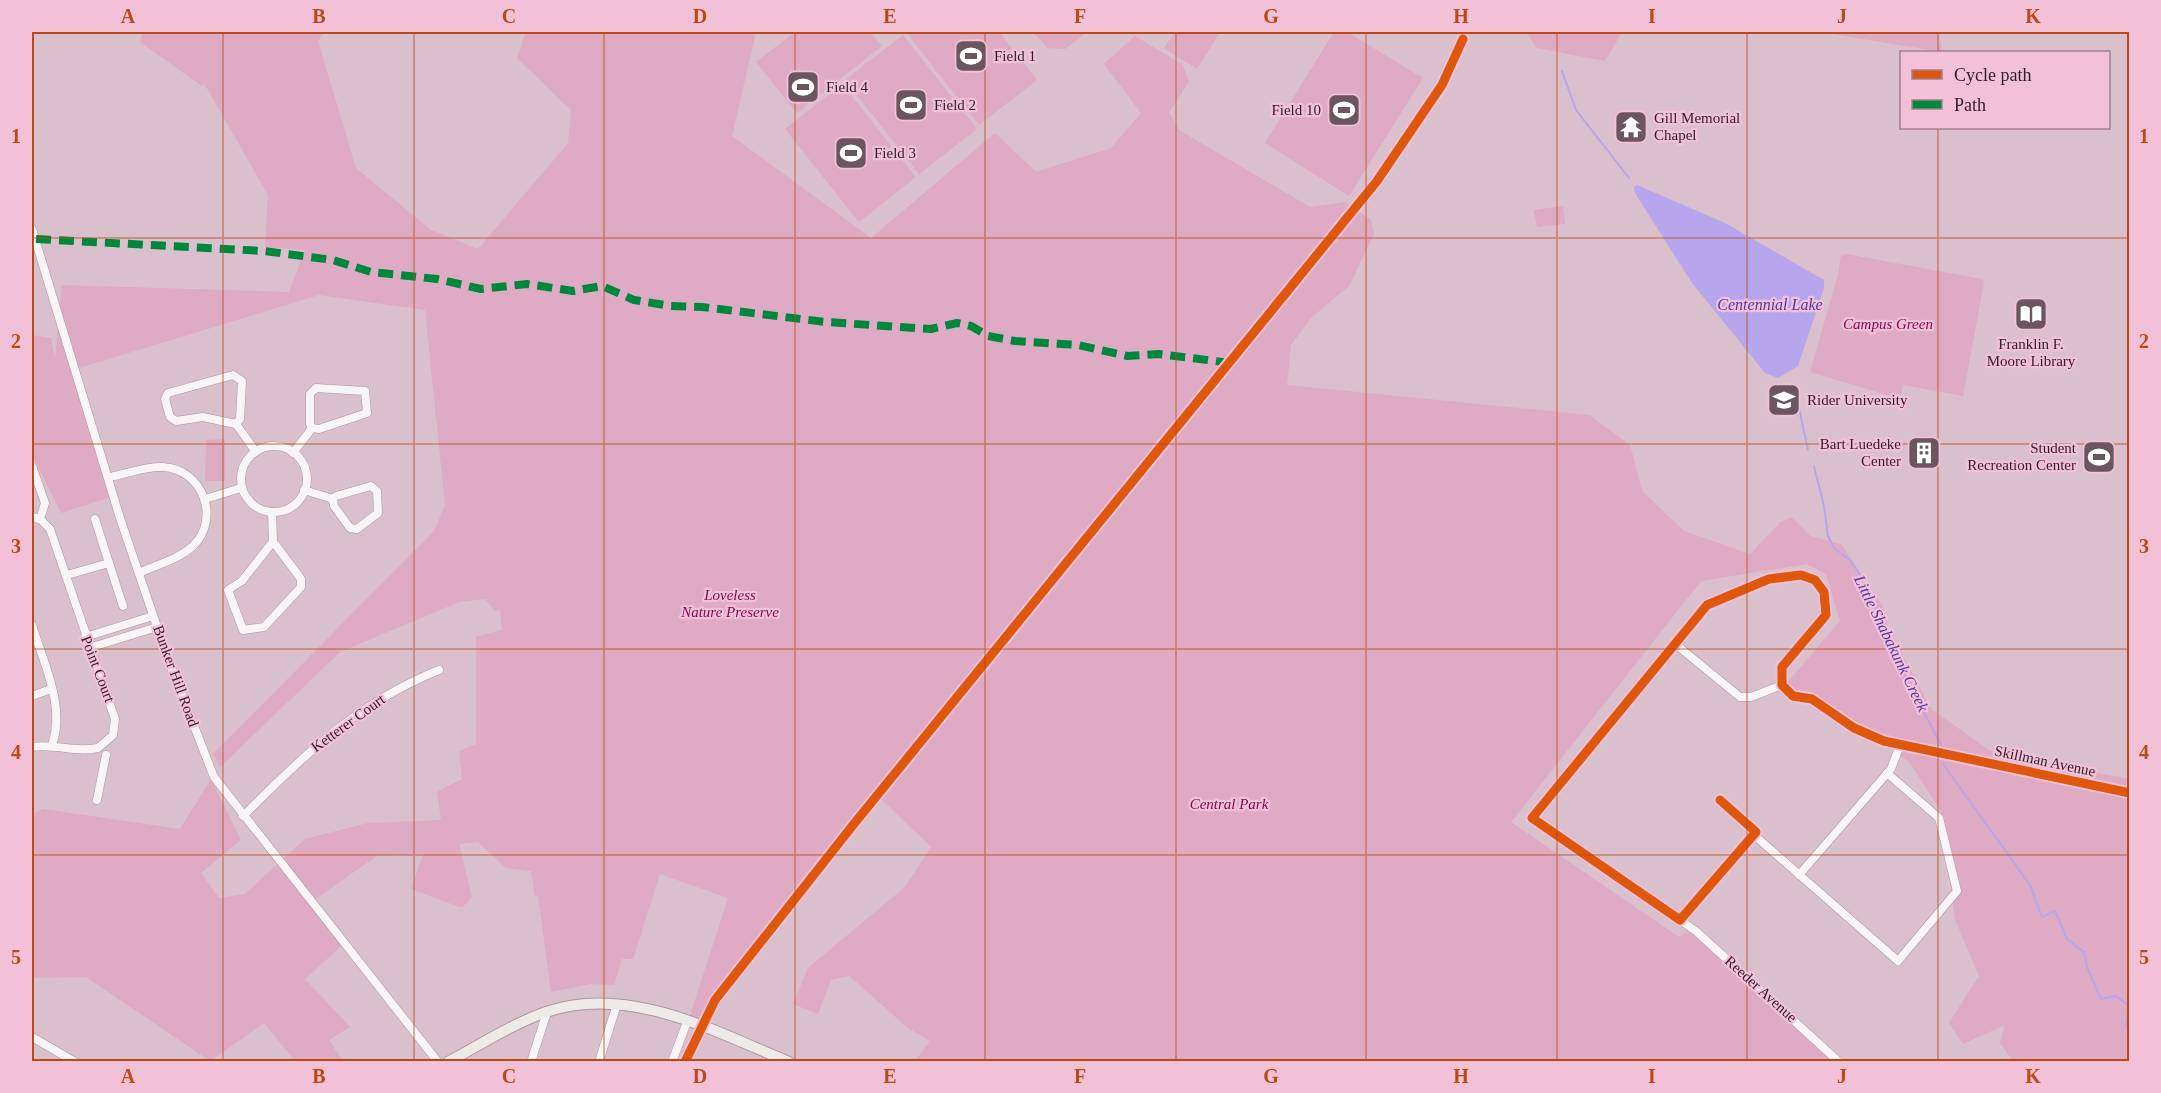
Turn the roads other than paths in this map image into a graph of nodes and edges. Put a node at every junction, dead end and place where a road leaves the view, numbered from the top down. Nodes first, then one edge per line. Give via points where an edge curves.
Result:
1 (32, 229) edge
2 (236, 424) junction
3 (312, 428) junction
4 (256, 452) junction
5 (293, 453) junction
6 (32, 466) edge
7 (109, 477) junction
8 (242, 488) junction
9 (304, 490) junction
10 (205, 499) junction
11 (333, 499) junction
12 (272, 512) junction
13 (36, 518) edge
14 (94, 519) dead end
15 (273, 543) junction
16 (109, 563) junction
17 (138, 573) junction
18 (67, 574) junction
19 (123, 606) dead end
20 (153, 616) junction
21 (32, 625) edge
22 (157, 627) junction
23 (85, 637) junction
24 (1674, 643) junction
25 (89, 648) junction
26 (439, 670) dead end
27 (1782, 685) junction
28 (51, 689) junction
29 (32, 696) edge
30 (52, 745) junction
31 (1900, 745) junction
32 (32, 747) edge
33 (106, 755) dead end
34 (1887, 773) junction
35 (2130, 794) edge
36 (97, 800) dead end
37 (1720, 800) dead end
38 (243, 816) junction
39 (1754, 835) junction
40 (1799, 875) junction
41 (1680, 920) junction
42 (616, 1004) junction
43 (547, 1012) junction
44 (687, 1022) junction
45 (32, 1037) edge
46 (772, 1058) edge
47 (75, 1062) edge
48 (438, 1062) edge
49 (448, 1062) edge
50 (531, 1062) edge
51 (598, 1062) edge
52 (672, 1062) edge
53 (789, 1062) edge
54 (1839, 1062) edge

1 - 7 street, Bunker Hill Road
2 - 2 street via 203,417 173,420 166,396 237,375 242,381 240,419
2 - 4 street
3 - 3 street via 312,390 361,390 367,395 365,416
3 - 5 street
4 - 5 street via 276,447
4 - 8 street via 244,465
5 - 9 street via 306,472
6 - 13 street, Point Court via 45,503
7 - 10 street via 155,467 175,469 196,483
7 - 17 street, Bunker Hill Road
8 - 10 street
8 - 12 street via 251,503
9 - 11 street
9 - 12 street via 289,508
10 - 17 street via 204,528 194,545
11 - 11 street via 371,486 377,491 378,513 353,529 334,506
12 - 15 street
13 - 18 street, Point Court via 50,529
14 - 16 street
15 - 15 street via 242,581 228,590 243,630 264,627 301,587 301,579
16 - 18 street
16 - 19 street
17 - 20 street, Bunker Hill Road
18 - 23 street, Point Court
20 - 22 street, Bunker Hill Road
20 - 23 street
21 - 28 street
22 - 25 street
22 - 38 street, Bunker Hill Road via 214,777
23 - 25 street, Point Court
24 - 27 street via 1740,697 1751,697
24 - 27 street via 1715,600 1769,579 1808,576 1824,592 1826,615 1782,667
24 - 41 street, Reeder Avenue via 1532,818
25 - 30 street, Point Court via 113,710 112,735 104,745 91,750
26 - 38 street, Ketterer Court via 355,714 306,753
27 - 31 street, Skillman Avenue via 1793,696 1812,699 1854,728
28 - 29 street
28 - 30 street via 57,715
30 - 32 street, Point Court
31 - 34 street
31 - 35 street, Skillman Avenue
33 - 36 street
34 - 40 street
34 - 40 street via 1939,818 1957,891 1898,961
37 - 39 street via 1756,832
38 - 48 street, Bunker Hill Road
39 - 40 street
39 - 41 street
41 - 54 street, Reeder Avenue
42 - 43 street via 583,1004
42 - 44 street
42 - 51 street
43 - 49 street
43 - 50 street
44 - 46 street
44 - 52 street
45 - 47 street
46 - 53 street

